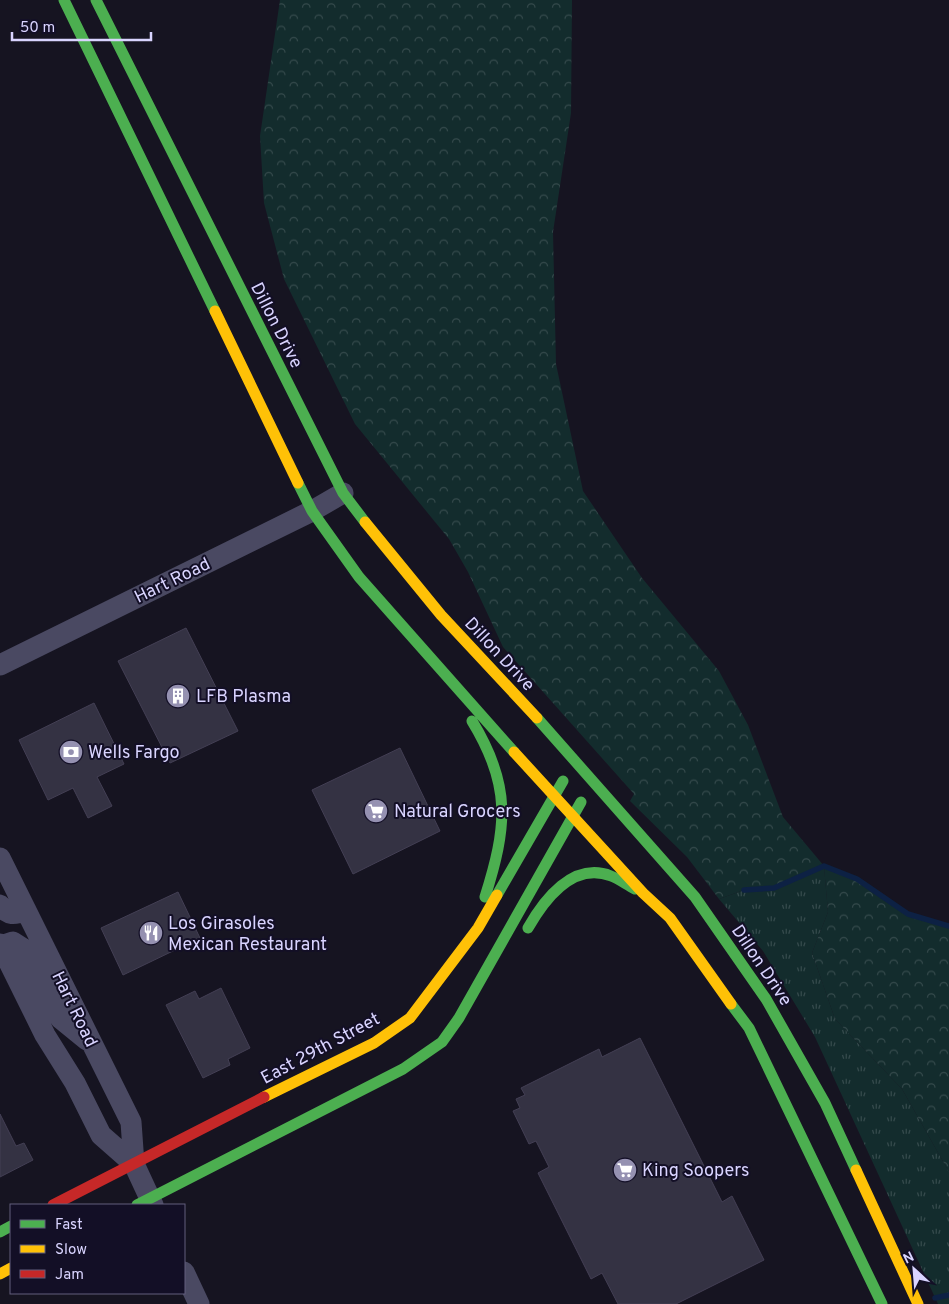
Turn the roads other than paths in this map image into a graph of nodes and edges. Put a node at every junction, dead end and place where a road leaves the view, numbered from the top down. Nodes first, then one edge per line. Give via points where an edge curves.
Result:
1 (64, 0) edge
2 (96, 0) edge
3 (342, 493) junction
4 (312, 511) junction
5 (434, 664) junction
6 (0, 665) edge
7 (575, 760) junction
8 (593, 781) junction
9 (554, 797) junction
10 (573, 816) junction
11 (0, 858) edge
12 (643, 893) junction
13 (0, 905) edge
14 (26, 910) junction
15 (478, 928) junction
16 (524, 936) dead end
17 (0, 945) edge
18 (497, 976) dead end
19 (459, 1018) junction
20 (93, 1045) junction
21 (134, 1164) junction
22 (147, 1203) edge
23 (55, 1204) edge
24 (185, 1274) edge
25 (199, 1304) edge
26 (882, 1304) edge
27 (918, 1304) edge

1 - 4 main road
2 - 3 main road, Dillon Drive
3 - 4 street, Hart Road
3 - 7 main road, Dillon Drive via 440,615
4 - 5 main road via 359,577
4 - 6 street, Hart Road
5 - 9 main road
5 - 15 main road via 485,741 499,788 502,830
7 - 8 main road, Dillon Drive
7 - 9 main road, East 29th Street
8 - 10 main road
8 - 27 main road, Dillon Drive via 695,897 766,999 825,1103
9 - 10 main road
9 - 15 main road, East 29th Street
10 - 12 main road
10 - 19 main road
11 - 14 street, Hart Road
12 - 16 main road via 609,875 587,874 572,878 543,902
12 - 26 main road via 670,918 749,1028
13 - 14 street via 10,914
14 - 20 street, Hart Road
15 - 21 main road, East 29th Street via 410,1018 374,1043
17 - 20 street via 13,942 24,949 60,1018
17 - 21 street, Hart Road via 101,1134
18 - 19 main road
19 - 22 main road via 442,1042 403,1069
20 - 21 street, Hart Road via 130,1122
21 - 22 street, Hart Road
21 - 23 main road, East 29th Street
24 - 25 street

